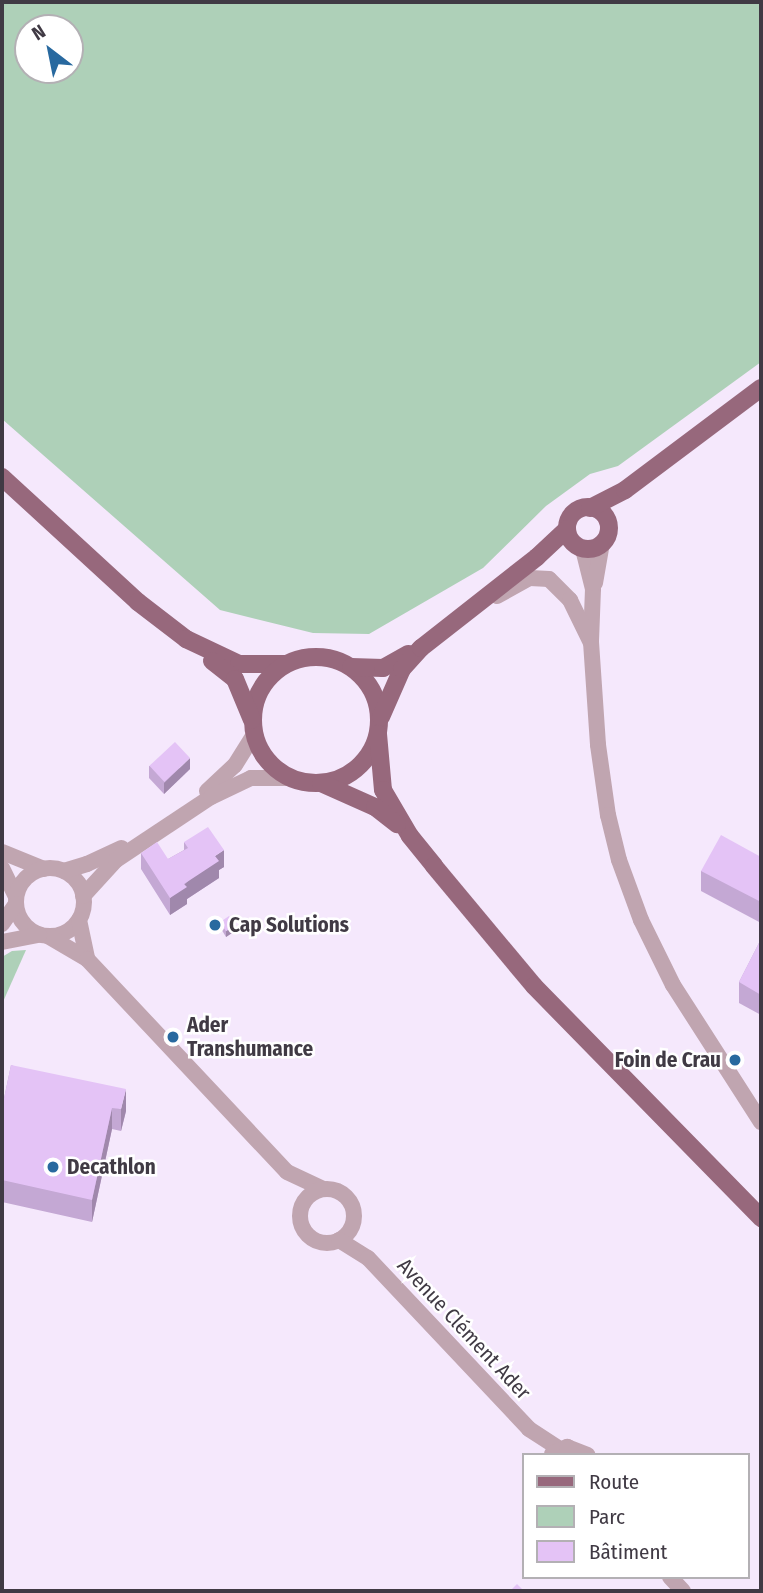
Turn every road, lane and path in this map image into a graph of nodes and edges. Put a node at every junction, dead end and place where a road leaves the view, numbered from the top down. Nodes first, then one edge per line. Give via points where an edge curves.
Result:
1 (761, 388) edge
2 (2, 477) edge
3 (625, 490) junction
4 (590, 508) junction
5 (607, 520) junction
6 (567, 529) junction
7 (602, 543) junction
8 (580, 547) junction
9 (537, 557) junction
10 (593, 589) junction
11 (473, 607) junction
12 (186, 639) junction
13 (591, 642) junction
14 (421, 648) junction
15 (285, 664) junction
16 (351, 667) junction
17 (378, 728) junction
18 (253, 729) junction
19 (290, 778) junction
20 (321, 783) junction
21 (410, 836) junction
22 (2, 852) edge
23 (2, 868) edge
24 (44, 869) junction
25 (64, 871) junction
26 (83, 896) junction
27 (16, 901) junction
28 (79, 920) junction
29 (2, 924) edge
30 (44, 935) junction
31 (2, 942) edge
32 (88, 959) junction
33 (761, 1122) edge
34 (287, 1172) junction
35 (323, 1189) junction
36 (301, 1212) junction
37 (761, 1218) edge
38 (353, 1224) junction
39 (339, 1240) junction
40 (368, 1258) junction
41 (529, 1429) junction
42 (556, 1452) edge
43 (541, 1453) edge
44 (584, 1453) edge

1 - 3 main road
2 - 12 main road via 138,602
3 - 4 main road
3 - 5 main road
4 - 5 main road
4 - 6 main road via 576,511
5 - 7 main road via 608,532
6 - 8 main road
6 - 9 main road
7 - 8 main road
7 - 10 street
8 - 9 main road
8 - 10 street
9 - 11 main road
10 - 13 street
11 - 13 street via 530,578 549,579 570,600
11 - 14 main road
12 - 15 main road via 239,664
12 - 18 main road via 235,679
13 - 33 street via 608,815 630,893 673,985
14 - 16 main road via 383,668
14 - 17 main road via 396,678
15 - 16 main road via 318,656
15 - 18 main road via 261,689 254,705
16 - 17 main road via 375,696
17 - 20 main road via 368,755 351,772
17 - 21 main road via 381,783
18 - 19 main road via 266,759
18 - 25 street via 236,765 209,790 125,846
19 - 20 main road
19 - 26 street via 251,778 218,793 116,860
20 - 21 main road via 382,811
21 - 37 main road via 534,986
22 - 24 street
23 - 27 street
24 - 25 street
24 - 27 street via 25,879
25 - 26 street
26 - 28 street
27 - 29 street
27 - 30 street via 25,925
28 - 30 street via 65,932
28 - 32 street
30 - 31 street
30 - 32 street
32 - 34 street
34 - 35 street
34 - 36 street
35 - 36 street via 308,1197
35 - 38 street via 348,1198
36 - 39 street via 302,1225 312,1238
38 - 39 street
38 - 40 street, Avenue Clément Ader
39 - 40 street, Avenue Clément Ader
40 - 41 street, Avenue Clément Ader
41 - 42 street, Avenue Clément Ader
41 - 43 street, Avenue Clément Ader
42 - 44 street via 575,1448

